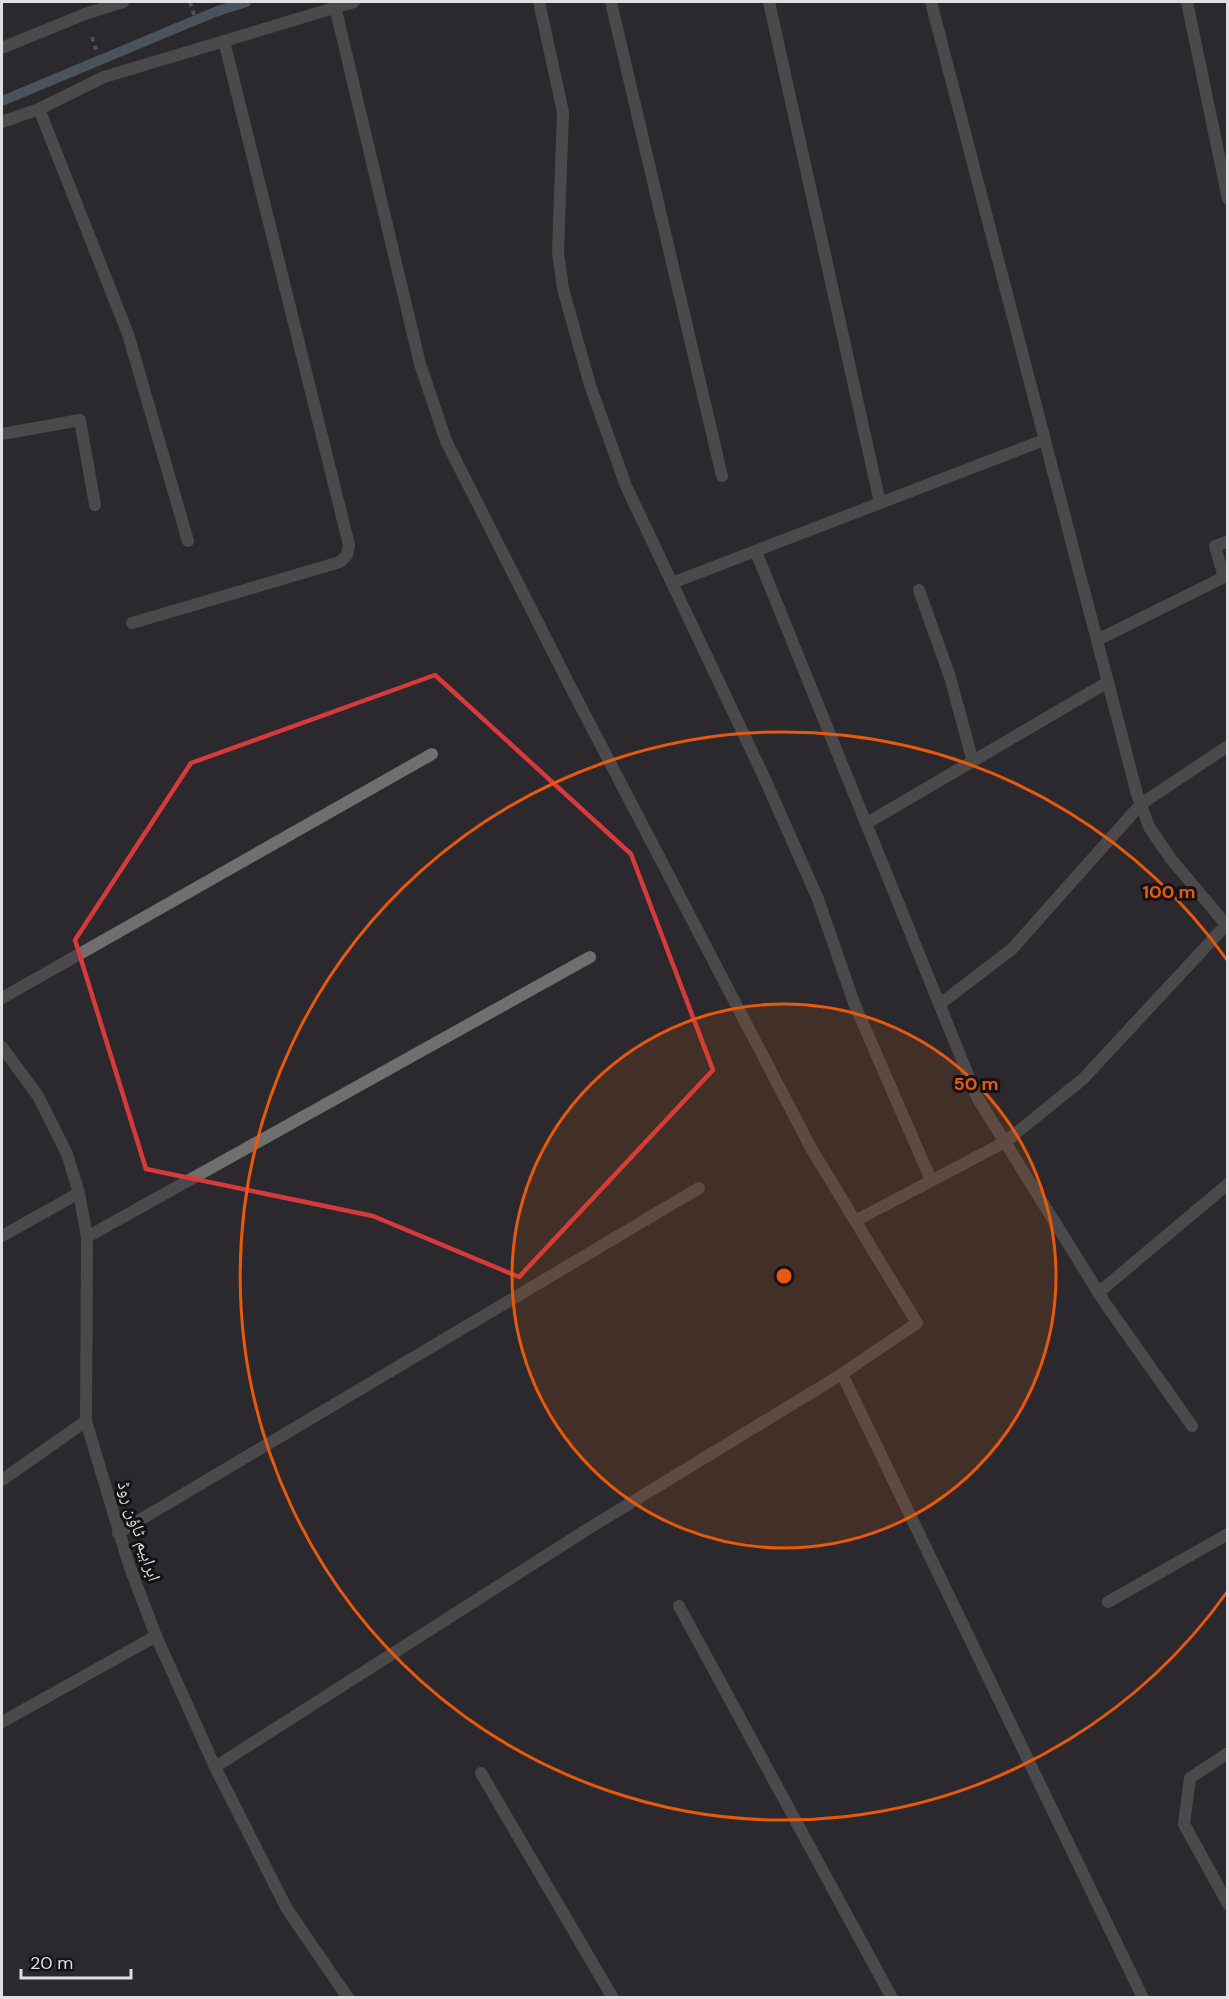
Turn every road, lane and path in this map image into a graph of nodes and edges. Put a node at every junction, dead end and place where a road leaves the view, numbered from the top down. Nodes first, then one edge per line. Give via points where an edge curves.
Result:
1 (123, 2) edge
2 (354, 2) edge
3 (539, 2) edge
4 (611, 2) edge
5 (770, 2) edge
6 (930, 2) edge
7 (1187, 2) edge
8 (335, 4) edge
9 (85, 14) junction
10 (224, 41) junction
11 (2, 48) edge
12 (104, 77) junction
13 (39, 109) junction
14 (2, 123) edge
15 (1227, 199) edge
16 (2, 434) edge
17 (1044, 440) junction
18 (722, 476) dead end
19 (880, 503) junction
20 (95, 506) dead end
21 (188, 541) dead end
22 (1227, 541) edge
23 (756, 552) junction
24 (672, 583) junction
25 (919, 590) dead end
26 (132, 623) dead end
27 (1097, 640) junction
28 (1108, 682) junction
29 (1227, 746) edge
30 (432, 754) dead end
31 (973, 762) junction
32 (1141, 804) junction
33 (867, 822) junction
34 (1227, 926) edge
35 (590, 957) dead end
36 (2, 998) edge
37 (940, 1004) junction
38 (2, 1047) edge
39 (1005, 1142) junction
40 (931, 1180) junction
41 (1227, 1184) edge
42 (699, 1188) dead end
43 (79, 1193) junction
44 (855, 1221) junction
45 (2, 1236) edge
46 (87, 1237) junction
47 (1098, 1293) junction
48 (842, 1374) junction
49 (86, 1421) junction
50 (1192, 1426) dead end
51 (2, 1479) edge
52 (118, 1533) junction
53 (1227, 1534) edge
54 (1108, 1602) dead end
55 (679, 1606) dead end
56 (156, 1636) junction
57 (2, 1722) edge
58 (1227, 1753) edge
59 (215, 1767) junction
60 (481, 1773) dead end
61 (1227, 1904) edge
62 (348, 1998) edge
63 (613, 1998) edge
64 (892, 1998) edge
65 (1143, 1998) edge

1 - 9 street
2 - 8 street
3 - 24 street via 563,112 558,252 563,289 590,385 626,486
4 - 18 street
5 - 19 street
6 - 17 street
7 - 15 street
8 - 10 street
8 - 44 street via 420,364 446,441 795,1116
9 - 11 street
9 - 12 path
10 - 12 street
10 - 26 street via 350,545 340,562
12 - 13 street
13 - 14 street
13 - 21 street via 128,334
16 - 20 street via 80,420
17 - 19 street
17 - 27 street
19 - 23 street
22 - 27 street via 1215,546 1224,577
23 - 24 street
23 - 33 street
24 - 40 street via 818,899 855,1003
25 - 31 street via 950,677
27 - 28 street
28 - 31 street
28 - 32 street
29 - 32 street
30 - 36 street
31 - 33 street
32 - 34 street via 1149,827 1171,859
32 - 37 street via 1012,949
33 - 37 street
34 - 39 street via 1083,1079
35 - 46 street
37 - 39 street via 977,1097
38 - 43 street, ابراہیم ٹاؤن روڈ via 38,1096 67,1154
39 - 40 street
39 - 47 street
40 - 44 street
41 - 47 street
42 - 52 street
43 - 45 street
43 - 46 street, ابراہیم ٹاؤن روڈ
44 - 48 street via 917,1323
46 - 49 street, ابراہیم ٹاؤن روڈ
47 - 50 street
48 - 59 street via 591,1527
48 - 65 street
49 - 51 street
49 - 52 street, ابراہیم ٹاؤن روڈ
52 - 56 street, ابراہیم ٹاؤن روڈ
53 - 54 street
55 - 64 street
56 - 57 street
56 - 59 street, ابراہیم ٹاؤن روڈ
58 - 61 street via 1190,1779 1184,1824
59 - 62 street, ابراہیم ٹاؤن روڈ via 287,1909
60 - 63 street

